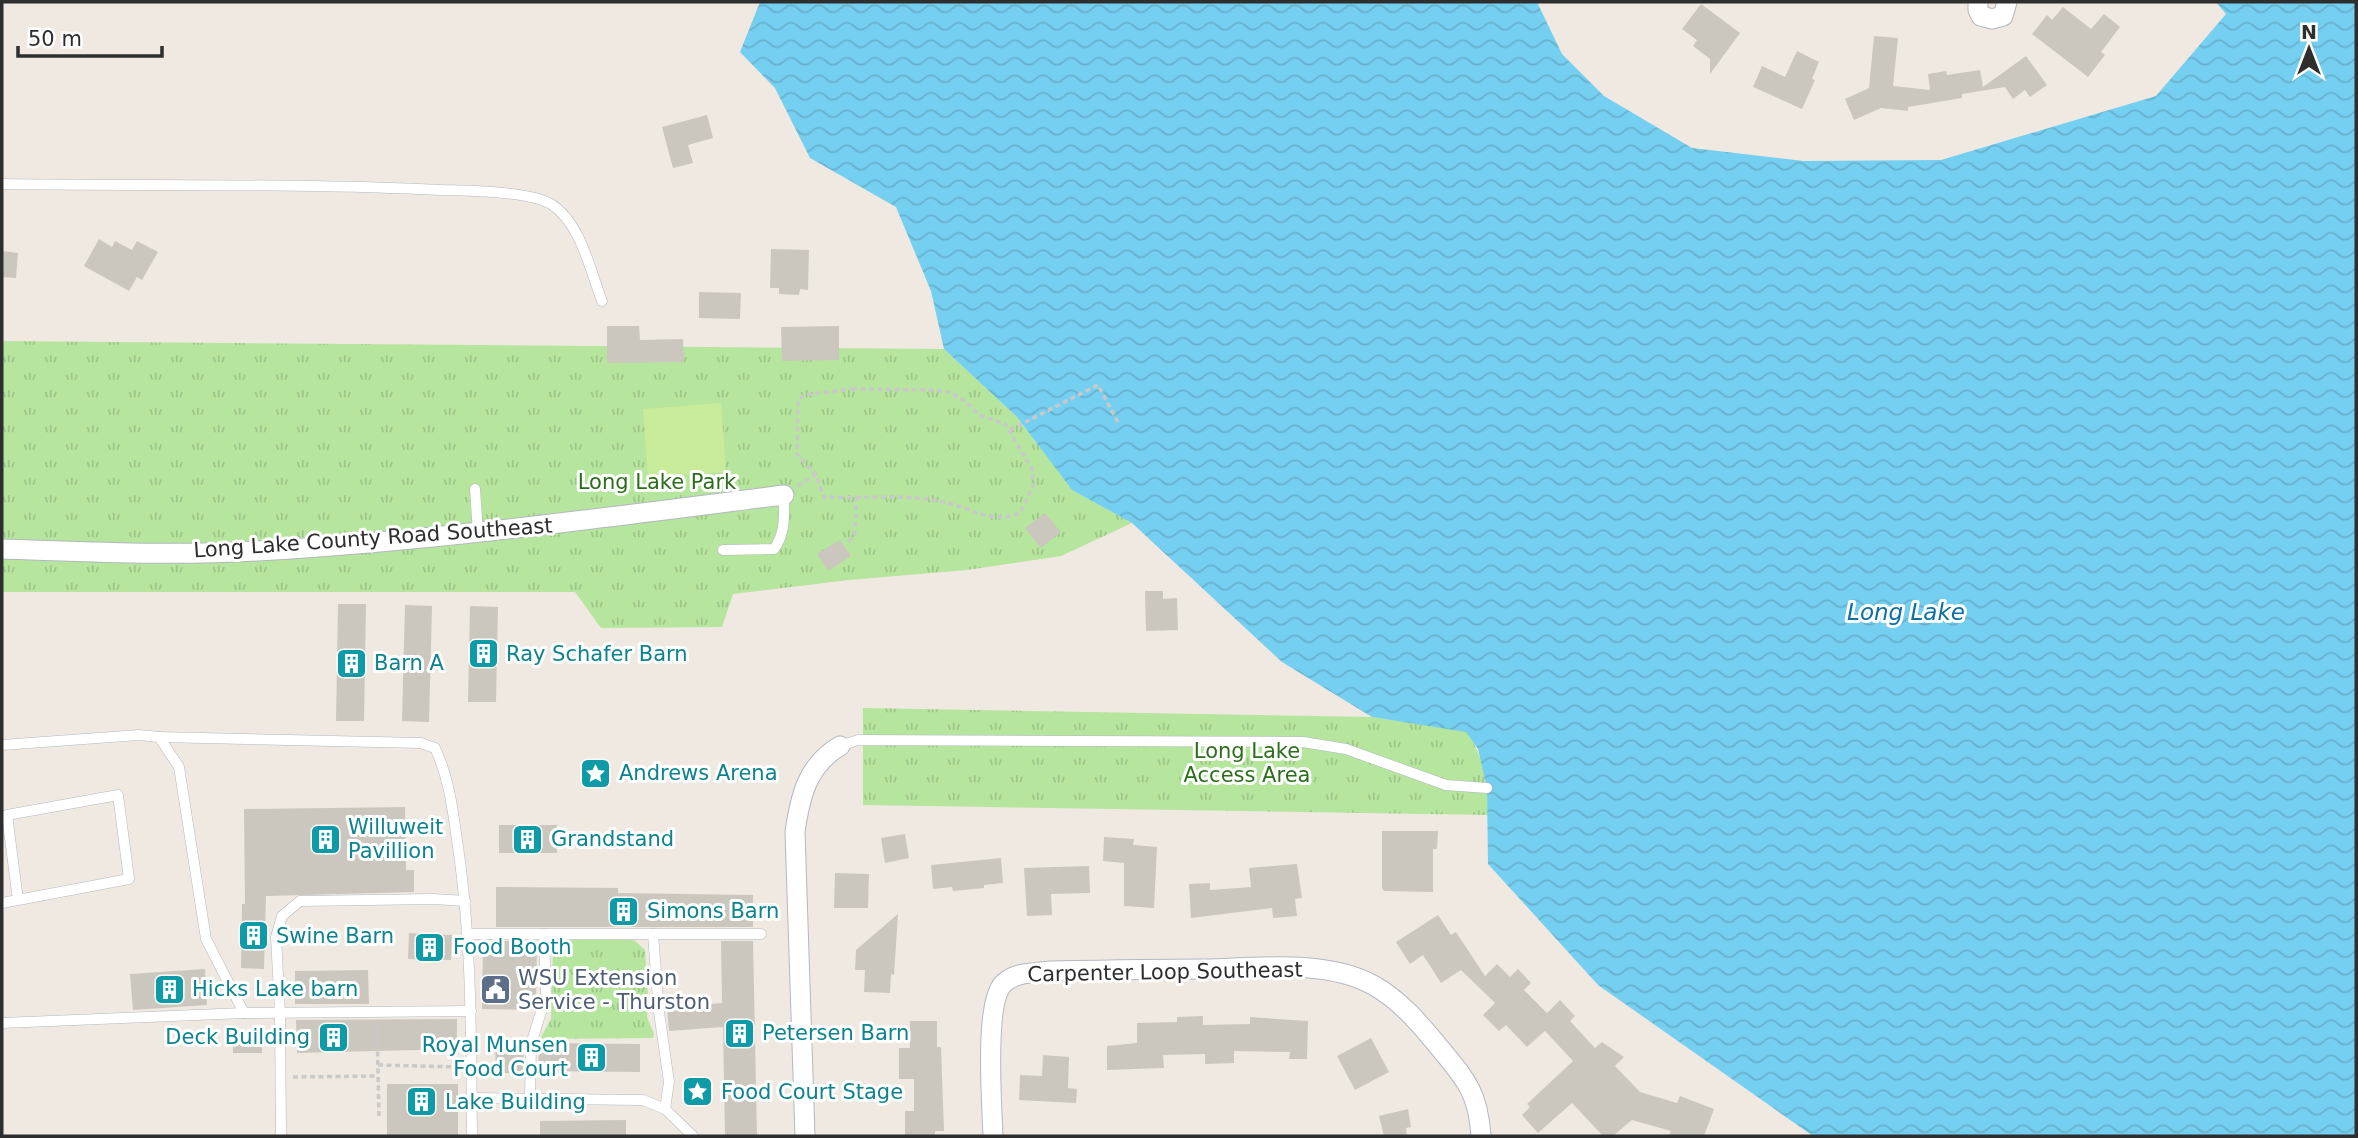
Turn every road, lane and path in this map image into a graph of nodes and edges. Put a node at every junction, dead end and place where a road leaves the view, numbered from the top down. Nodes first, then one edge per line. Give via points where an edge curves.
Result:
1 (1978, 2) edge
2 (2007, 2) edge
3 (2, 184) edge
4 (602, 301) dead end
5 (1119, 424) dead end
6 (1010, 430) junction
7 (475, 489) dead end
8 (784, 495) joint
9 (856, 497) junction
10 (478, 534) junction
11 (849, 542) dead end
12 (2, 549) edge
13 (723, 550) dead end
14 (159, 737) junction
15 (2, 745) edge
16 (840, 746) joint
17 (1487, 788) dead end
18 (18, 900) junction
19 (465, 901) junction
20 (2, 903) edge
21 (468, 934) junction
22 (544, 934) junction
23 (653, 934) junction
24 (761, 934) dead end
25 (471, 1011) junction
26 (244, 1013) junction
27 (280, 1013) junction
28 (376, 1013) junction
29 (2, 1023) edge
30 (378, 1065) junction
31 (471, 1067) junction
32 (378, 1076) junction
33 (280, 1077) junction
34 (472, 1098) junction
35 (530, 1098) junction
36 (665, 1109) junction
37 (379, 1118) dead end
38 (281, 1136) edge
39 (472, 1136) edge
40 (693, 1136) edge
41 (805, 1136) edge
42 (993, 1136) edge
43 (1481, 1136) edge

1 - 2 street via 1981,16 1992,19 2003,16
3 - 4 lane via 397,188 535,198 550,204 572,228
5 - 6 path via 1098,384
6 - 9 path via 1032,469 1033,487 1020,513 993,518 931,499
6 - 9 path via 1006,424 979,415 949,392 852,389 804,396 797,407 797,454 816,475 824,496
7 - 10 lane
8 - 10 street, Long Lake County Road Southeast
8 - 13 lane via 783,530 774,549
9 - 11 path via 855,534
10 - 12 street, Long Lake County Road Southeast via 256,551
14 - 15 lane
14 - 19 lane via 421,743 435,748 452,796
14 - 26 lane via 179,767 206,939
16 - 17 lane via 858,740 1304,742 1346,749 1446,785
16 - 41 street via 815,767 801,795 795,832
18 - 18 lane via 129,879 118,795 7,815
18 - 20 lane
19 - 21 lane
19 - 27 lane via 300,901 282,916 276,937
21 - 22 lane
21 - 25 lane
22 - 23 lane
22 - 35 lane via 545,996 531,1044
23 - 24 lane
23 - 36 lane via 669,1082
25 - 28 lane
25 - 31 lane
26 - 27 lane
26 - 29 lane
27 - 28 lane
27 - 33 lane
28 - 30 path
30 - 31 path
30 - 32 path
31 - 34 lane
32 - 33 path
32 - 37 path
33 - 38 lane
34 - 35 lane
34 - 39 lane
35 - 36 lane via 643,1100
36 - 40 lane
42 - 43 street, Carpenter Loop Southeast via 992,1006 1002,985 1018,974 1275,968 1352,976 1399,1004 1470,1086

